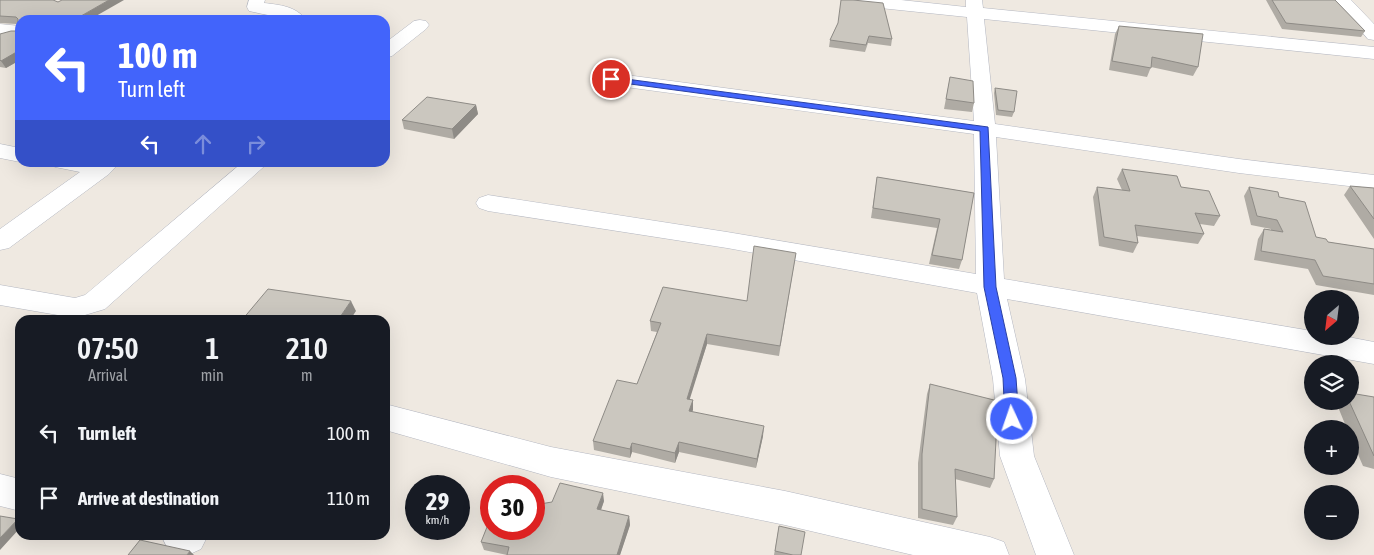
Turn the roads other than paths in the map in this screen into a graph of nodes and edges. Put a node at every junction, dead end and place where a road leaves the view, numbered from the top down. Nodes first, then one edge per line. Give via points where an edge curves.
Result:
1 (257, 0) edge
2 (852, 0) edge
3 (1342, 0) edge
4 (975, 6) edge
5 (294, 15) edge
6 (420, 25) dead end
7 (0, 29) edge
8 (15, 30) edge
9 (1374, 35) edge
10 (390, 48) edge
11 (1374, 53) edge
12 (611, 79) dead end
13 (985, 129) junction
14 (0, 152) edge
15 (15, 154) edge
16 (104, 167) edge
17 (252, 167) edge
18 (1374, 182) edge
19 (488, 203) dead end
20 (0, 242) edge
21 (990, 287) junction
22 (0, 295) edge
23 (1374, 353) edge
24 (390, 418) edge
25 (0, 490) edge
26 (15, 494) edge
27 (990, 555) edge
28 (1055, 555) edge

1 - 5 street via 255,7
2 - 4 street
3 - 9 street
4 - 11 street
4 - 13 street
6 - 10 street
7 - 8 street
12 - 13 street
13 - 18 street
13 - 21 street
14 - 15 street
16 - 20 street
17 - 22 street via 95,302 76,308
19 - 21 street via 727,240
21 - 23 street
21 - 28 street via 1009,378 1017,456
24 - 27 street via 551,462 784,508
25 - 26 street

